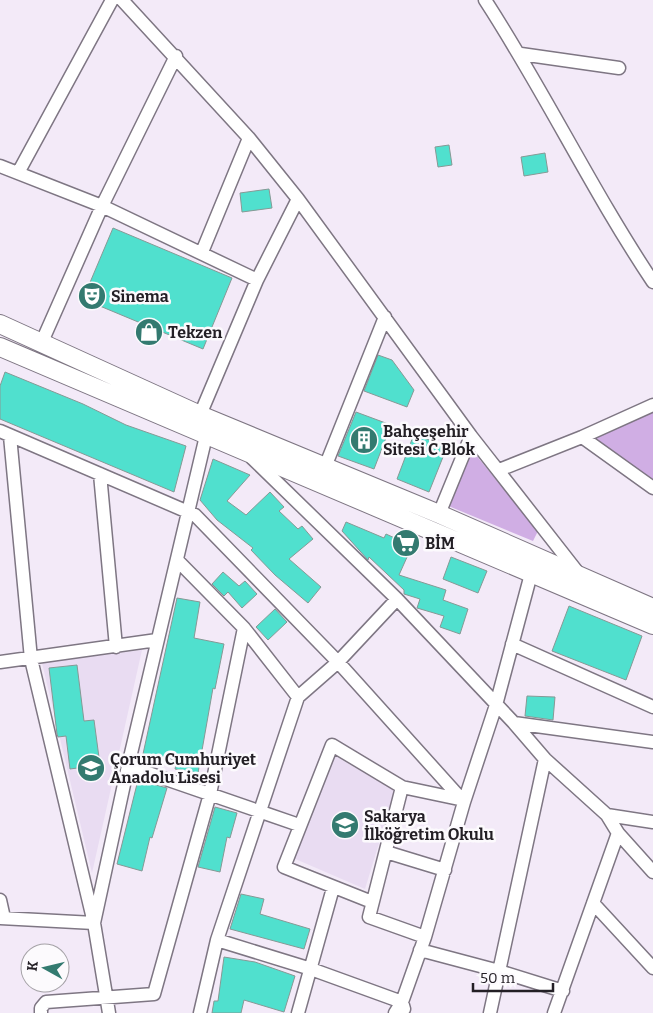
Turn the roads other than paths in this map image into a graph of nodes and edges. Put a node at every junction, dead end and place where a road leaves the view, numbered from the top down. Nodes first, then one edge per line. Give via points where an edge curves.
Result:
1 (112, 0) edge
2 (122, 0) edge
3 (485, 0) edge
4 (521, 54) junction
5 (176, 56) junction
6 (619, 68) dead end
7 (249, 138) junction
8 (0, 166) edge
9 (18, 173) junction
10 (298, 199) junction
11 (102, 206) junction
12 (202, 252) junction
13 (257, 280) junction
14 (653, 282) edge
15 (385, 318) junction
16 (0, 324) edge
17 (41, 344) junction
18 (0, 347) edge
19 (653, 405) edge
20 (203, 425) junction
21 (5, 433) edge
22 (471, 436) junction
23 (582, 437) junction
24 (247, 452) junction
25 (325, 467) junction
26 (499, 470) junction
27 (100, 474) junction
28 (653, 488) edge
29 (187, 511) junction
30 (438, 514) junction
31 (178, 561) junction
32 (531, 574) junction
33 (582, 578) junction
34 (396, 599) junction
35 (653, 608) edge
36 (653, 625) edge
37 (244, 628) junction
38 (157, 640) junction
39 (512, 644) junction
40 (116, 646) junction
41 (31, 659) junction
42 (0, 662) edge
43 (338, 662) junction
44 (298, 697) junction
45 (496, 705) junction
46 (653, 707) edge
47 (514, 723) junction
48 (653, 742) edge
49 (545, 759) junction
50 (128, 766) junction
51 (402, 787) junction
52 (210, 794) junction
53 (461, 800) junction
54 (259, 811) junction
55 (607, 815) junction
56 (653, 822) edge
57 (299, 825) junction
58 (618, 833) junction
59 (386, 852) junction
60 (445, 870) junction
61 (653, 872) edge
62 (333, 888) junction
63 (0, 900) edge
64 (372, 902) junction
65 (593, 903) junction
66 (2, 918) edge
67 (94, 923) junction
68 (425, 937) junction
69 (217, 940) junction
70 (420, 950) junction
71 (653, 968) edge
72 (311, 969) junction
73 (498, 970) junction
74 (563, 992) junction
75 (106, 998) junction
76 (401, 1009) edge
77 (41, 1013) edge
78 (109, 1013) edge
79 (200, 1013) edge
80 (298, 1013) edge
81 (490, 1013) edge
82 (554, 1013) edge

1 - 9 street
2 - 5 street
3 - 4 street
4 - 6 street
4 - 14 street via 617,228
5 - 7 street
5 - 11 street
7 - 10 street
7 - 12 street
8 - 9 street
9 - 11 street
10 - 13 street
10 - 15 street
11 - 12 street
11 - 17 street
12 - 13 street
13 - 20 street
15 - 22 street
15 - 25 street
16 - 17 main road
17 - 20 main road
18 - 20 main road
19 - 23 street
20 - 24 main road
20 - 25 main road
20 - 29 street
21 - 27 street
21 - 41 street
22 - 26 street
22 - 30 street
23 - 26 street
23 - 28 street
24 - 32 main road
24 - 34 street
25 - 30 main road
26 - 33 street
27 - 29 street
27 - 40 street
29 - 31 street
29 - 43 street via 195,515
30 - 33 main road
31 - 37 street
31 - 38 street
32 - 36 main road
32 - 39 street
33 - 35 main road
34 - 43 street
34 - 45 street
37 - 44 street
37 - 52 street
38 - 40 street
38 - 50 street
39 - 45 street
39 - 46 street
40 - 41 street
41 - 42 street
41 - 67 street
43 - 44 street
43 - 53 street
44 - 54 street
45 - 47 street
45 - 53 street
47 - 48 street
47 - 49 street
49 - 55 street
49 - 73 street
50 - 52 street
50 - 67 street
51 - 53 street
51 - 57 street via 332,745
51 - 59 street
52 - 54 street
52 - 75 street via 154,994
53 - 60 street
54 - 57 street
54 - 69 street
55 - 56 street
55 - 58 street
57 - 62 street via 284,867
58 - 61 street
58 - 65 street
59 - 60 street
59 - 64 street
60 - 68 street
62 - 64 street
62 - 72 street
63 - 66 street
64 - 68 street via 369,917
65 - 71 street
65 - 74 street
66 - 67 street
67 - 75 street
68 - 70 street
69 - 72 street
69 - 79 street
70 - 73 street
70 - 76 street
72 - 76 street
72 - 80 street
73 - 74 street
73 - 81 street
74 - 82 street
75 - 77 street via 46,1002
75 - 78 street

